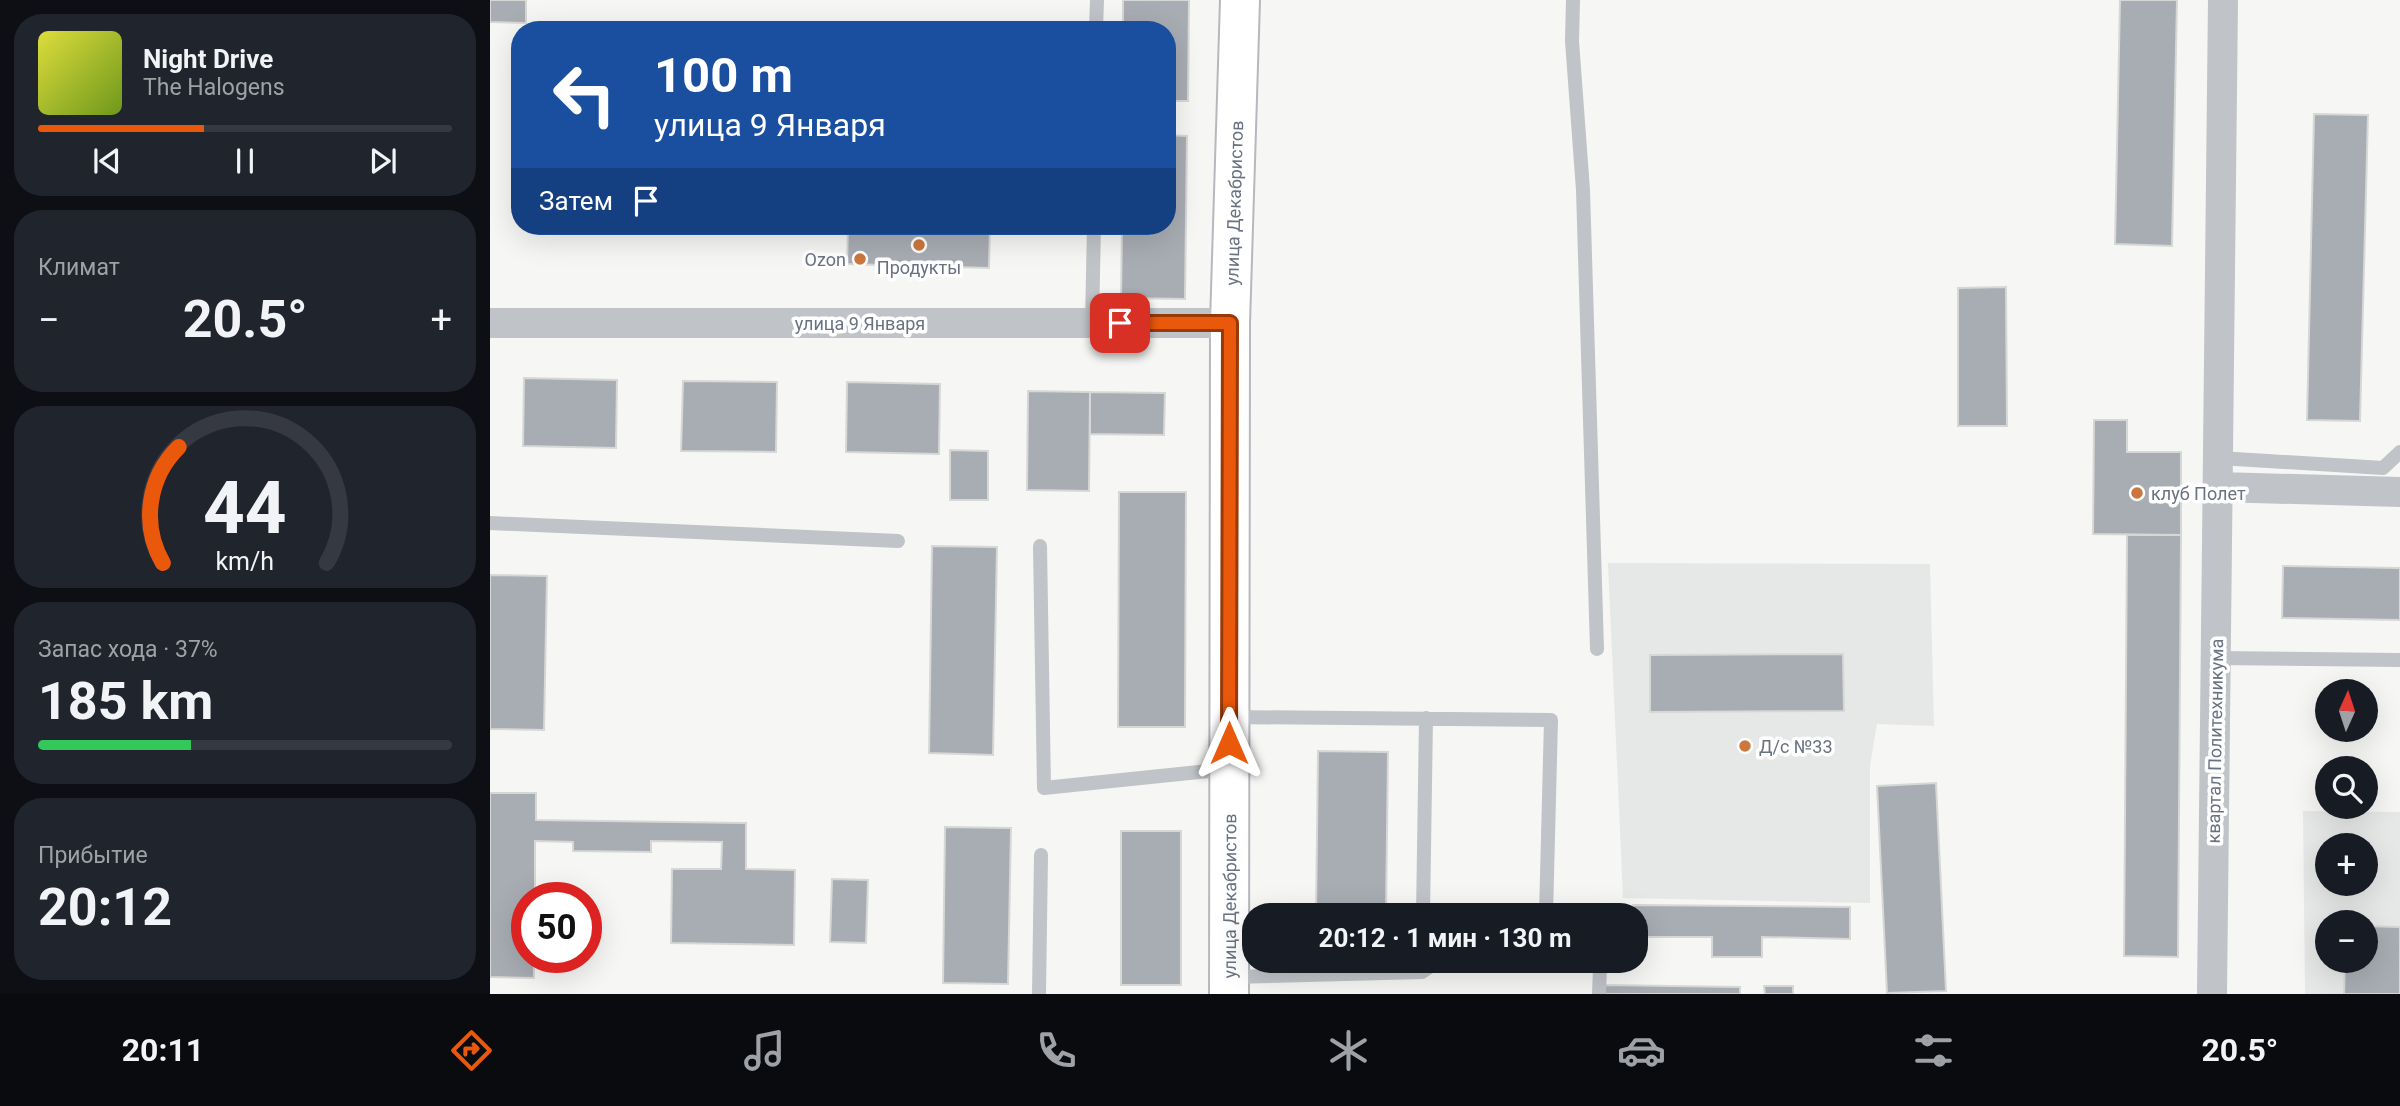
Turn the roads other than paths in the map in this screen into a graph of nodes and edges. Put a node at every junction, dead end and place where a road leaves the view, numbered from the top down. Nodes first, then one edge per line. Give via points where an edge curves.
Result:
1 (1097, 0) edge
2 (1240, 0) edge
3 (1573, 0) edge
4 (2223, 0) edge
5 (1096, 21) edge
6 (1094, 235) edge
7 (490, 323) edge
8 (1092, 323) junction
9 (1230, 323) junction
10 (2400, 452) edge
11 (2219, 473) junction
12 (2400, 492) edge
13 (490, 523) edge
14 (898, 541) dead end
15 (1040, 546) dead end
16 (1597, 649) dead end
17 (2216, 658) junction
18 (2400, 660) edge
19 (1230, 718) junction
20 (1426, 718) junction
21 (1229, 768) junction
22 (1041, 855) dead end
23 (1423, 903) edge
24 (1546, 903) edge
25 (1351, 973) edge
26 (1600, 973) edge
27 (1229, 985) edge
28 (1039, 994) edge
29 (1599, 994) edge
30 (2212, 994) edge

1 - 5 lane
2 - 9 main road, улица Декабристов
3 - 16 lane
4 - 11 street, квартал Политехникума
6 - 8 lane
7 - 8 street, улица 9 Января
8 - 9 street, улица 9 Января
9 - 19 main road, улица Декабристов
10 - 11 lane via 2383,468
11 - 12 street
11 - 17 street, квартал Политехникума
13 - 14 lane
15 - 21 lane via 1044,788
17 - 18 lane
17 - 30 street, квартал Политехникума
19 - 20 lane
19 - 21 main road, улица Декабристов
20 - 23 lane
20 - 24 lane via 1552,720
21 - 27 main road, улица Декабристов
22 - 28 lane
25 - 27 lane
26 - 29 lane

